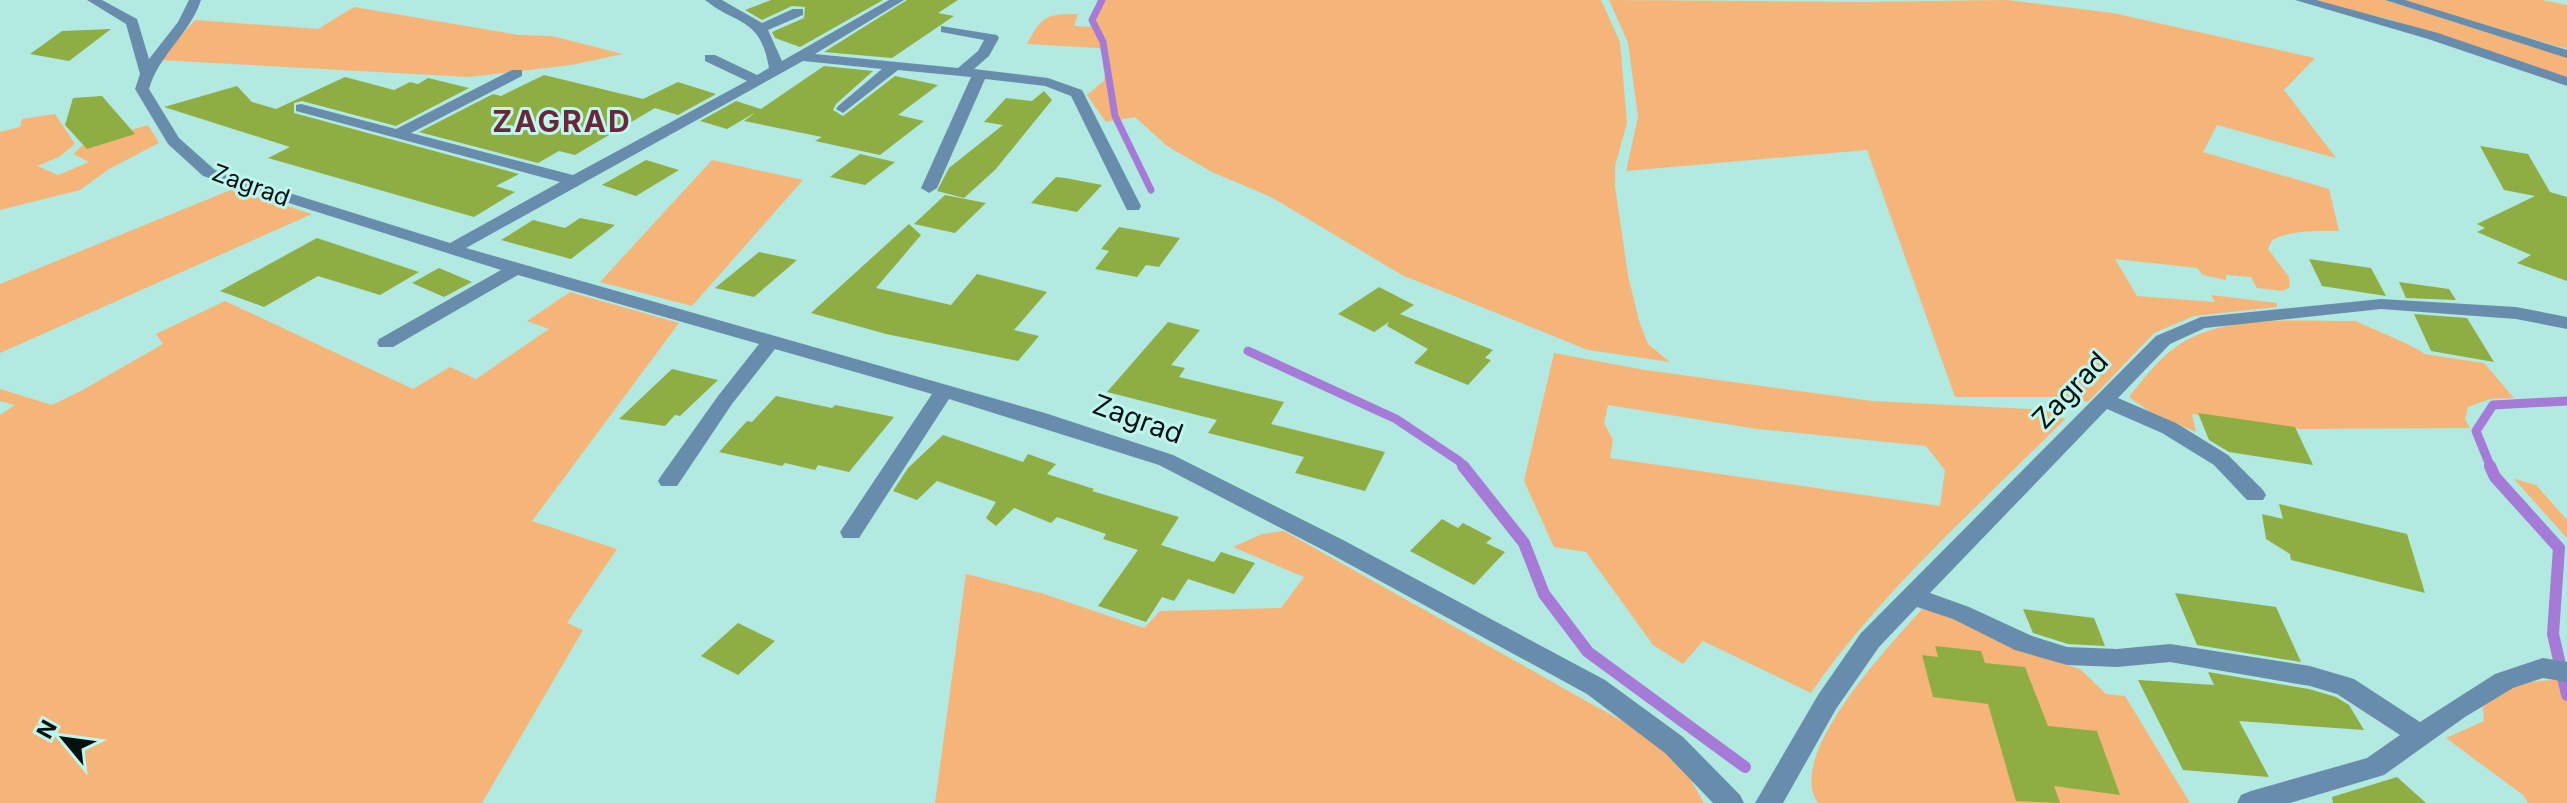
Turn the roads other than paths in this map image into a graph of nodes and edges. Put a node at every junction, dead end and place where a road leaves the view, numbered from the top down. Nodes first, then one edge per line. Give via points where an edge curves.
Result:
1 (93, 0) edge
2 (195, 0) edge
3 (711, 0) edge
4 (898, 0) edge
5 (2301, 0) edge
6 (2391, 0) edge
7 (798, 12) dead end
8 (759, 29) junction
9 (946, 29) dead end
10 (2567, 54) edge
11 (803, 57) junction
12 (710, 58) dead end
13 (893, 67) junction
14 (777, 71) junction
15 (963, 71) junction
16 (145, 72) junction
17 (517, 73) dead end
18 (980, 74) junction
19 (758, 81) junction
20 (2567, 82) edge
21 (301, 108) dead end
22 (843, 109) dead end
23 (399, 133) junction
24 (572, 180) junction
25 (929, 188) dead end
26 (1133, 206) dead end
27 (452, 249) junction
28 (516, 269) junction
29 (2567, 323) edge
30 (771, 342) junction
31 (386, 343) dead end
32 (944, 391) junction
33 (2105, 400) junction
34 (669, 481) dead end
35 (2255, 495) dead end
36 (851, 532) dead end
37 (1912, 596) junction
38 (2555, 670) edge
39 (2420, 735) junction
40 (1730, 803) edge
41 (1769, 803) edge
42 (2251, 803) edge

1 - 16 street, Zagrad via 132,22
2 - 16 street via 192,14
3 - 8 street via 740,11
4 - 11 street
5 - 20 street via 2433,36
6 - 10 street
7 - 8 street
8 - 14 street via 769,38
9 - 15 street via 992,38
11 - 13 street
11 - 14 street
12 - 19 street
13 - 15 street
13 - 22 street
14 - 19 street
15 - 18 street
16 - 27 street, Zagrad via 142,89 173,141 209,173
17 - 23 street
18 - 25 street
18 - 26 street via 1048,82 1077,93
19 - 24 street
21 - 23 street
23 - 24 street
24 - 27 street
27 - 28 street, Zagrad
28 - 30 street, Zagrad
28 - 31 street
29 - 33 street, Zagrad via 2516,313 2381,304 2201,323 2163,340
30 - 32 street, Zagrad
30 - 34 street
32 - 36 street
32 - 40 street, Zagrad via 1166,460 1335,546 1596,687 1674,745
33 - 35 street via 2169,428 2221,460
33 - 37 street, Zagrad
37 - 39 street via 2067,656 2170,653 2310,676 2345,686
37 - 41 street, Zagrad via 1870,640 1827,702
38 - 39 street via 2504,681
39 - 42 street via 2375,767

